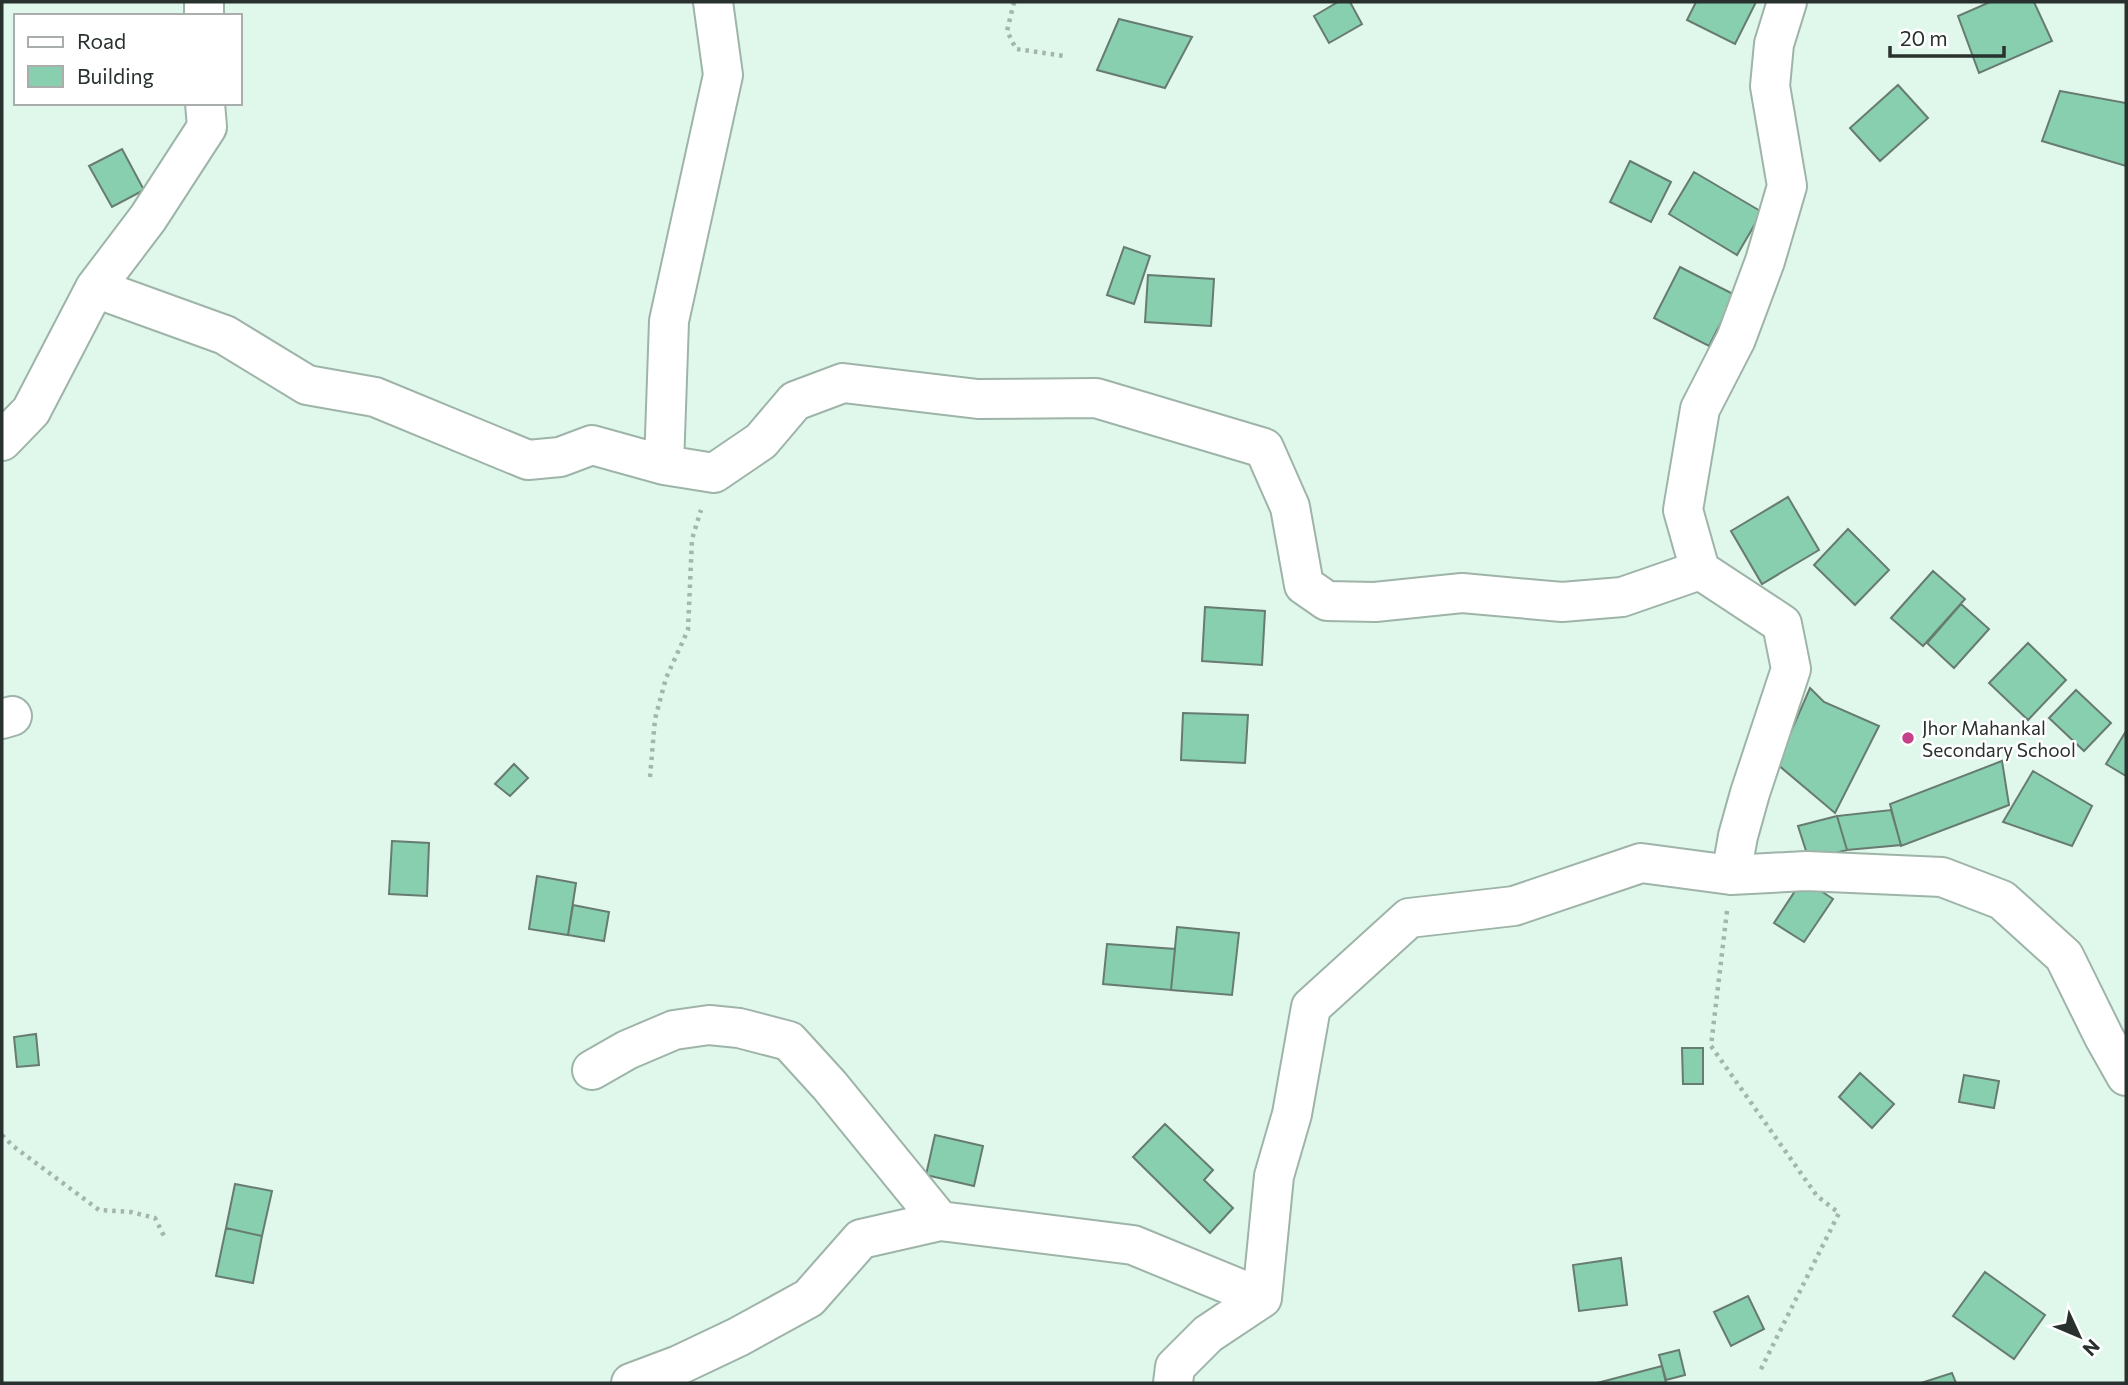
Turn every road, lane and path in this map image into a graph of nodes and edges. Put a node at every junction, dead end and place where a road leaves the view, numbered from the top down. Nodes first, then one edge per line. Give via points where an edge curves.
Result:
1 (713, 2) edge
2 (1014, 2) edge
3 (1787, 2) edge
4 (1065, 56) dead end
5 (205, 105) edge
6 (95, 288) junction
7 (2, 441) edge
8 (664, 465) junction
9 (714, 473) junction
10 (1700, 570) junction
11 (650, 777) dead end
12 (1731, 875) junction
13 (592, 1070) dead end
14 (2126, 1076) edge
15 (2, 1135) edge
16 (940, 1221) junction
17 (164, 1236) dead end
18 (1262, 1298) junction
19 (1759, 1373) dead end
20 (631, 1383) edge
21 (1173, 1383) edge

1 - 8 street via 723,75 669,321
2 - 4 path via 1007,31 1016,49
3 - 10 street via 1774,44 1770,86 1787,186 1736,339 1700,409 1683,510
5 - 6 street via 207,127 148,218
6 - 7 street via 32,411
6 - 8 street via 225,335 307,385 375,397 528,460 560,457 593,445
8 - 9 street
9 - 10 street via 761,441 795,401 843,383 978,399 1096,398 1264,448 1290,507 1304,585 1327,601 1375,602 1462,593 1562,602 1622,597
9 - 11 path via 692,539 688,630 666,678 655,719
10 - 12 street via 1782,624 1791,669 1750,793
12 - 14 street via 1806,871 1942,877 2002,900 2064,956
12 - 18 street via 1641,863 1514,906 1409,918 1311,1007 1292,1114 1274,1176
12 - 19 path via 1711,1046 1818,1196 1839,1213
13 - 16 street via 674,1030 709,1025 789,1041
15 - 17 path via 99,1210 155,1218
16 - 18 street via 1133,1245
16 - 20 street via 861,1239 809,1298 738,1337
18 - 21 street via 1208,1334 1175,1367

